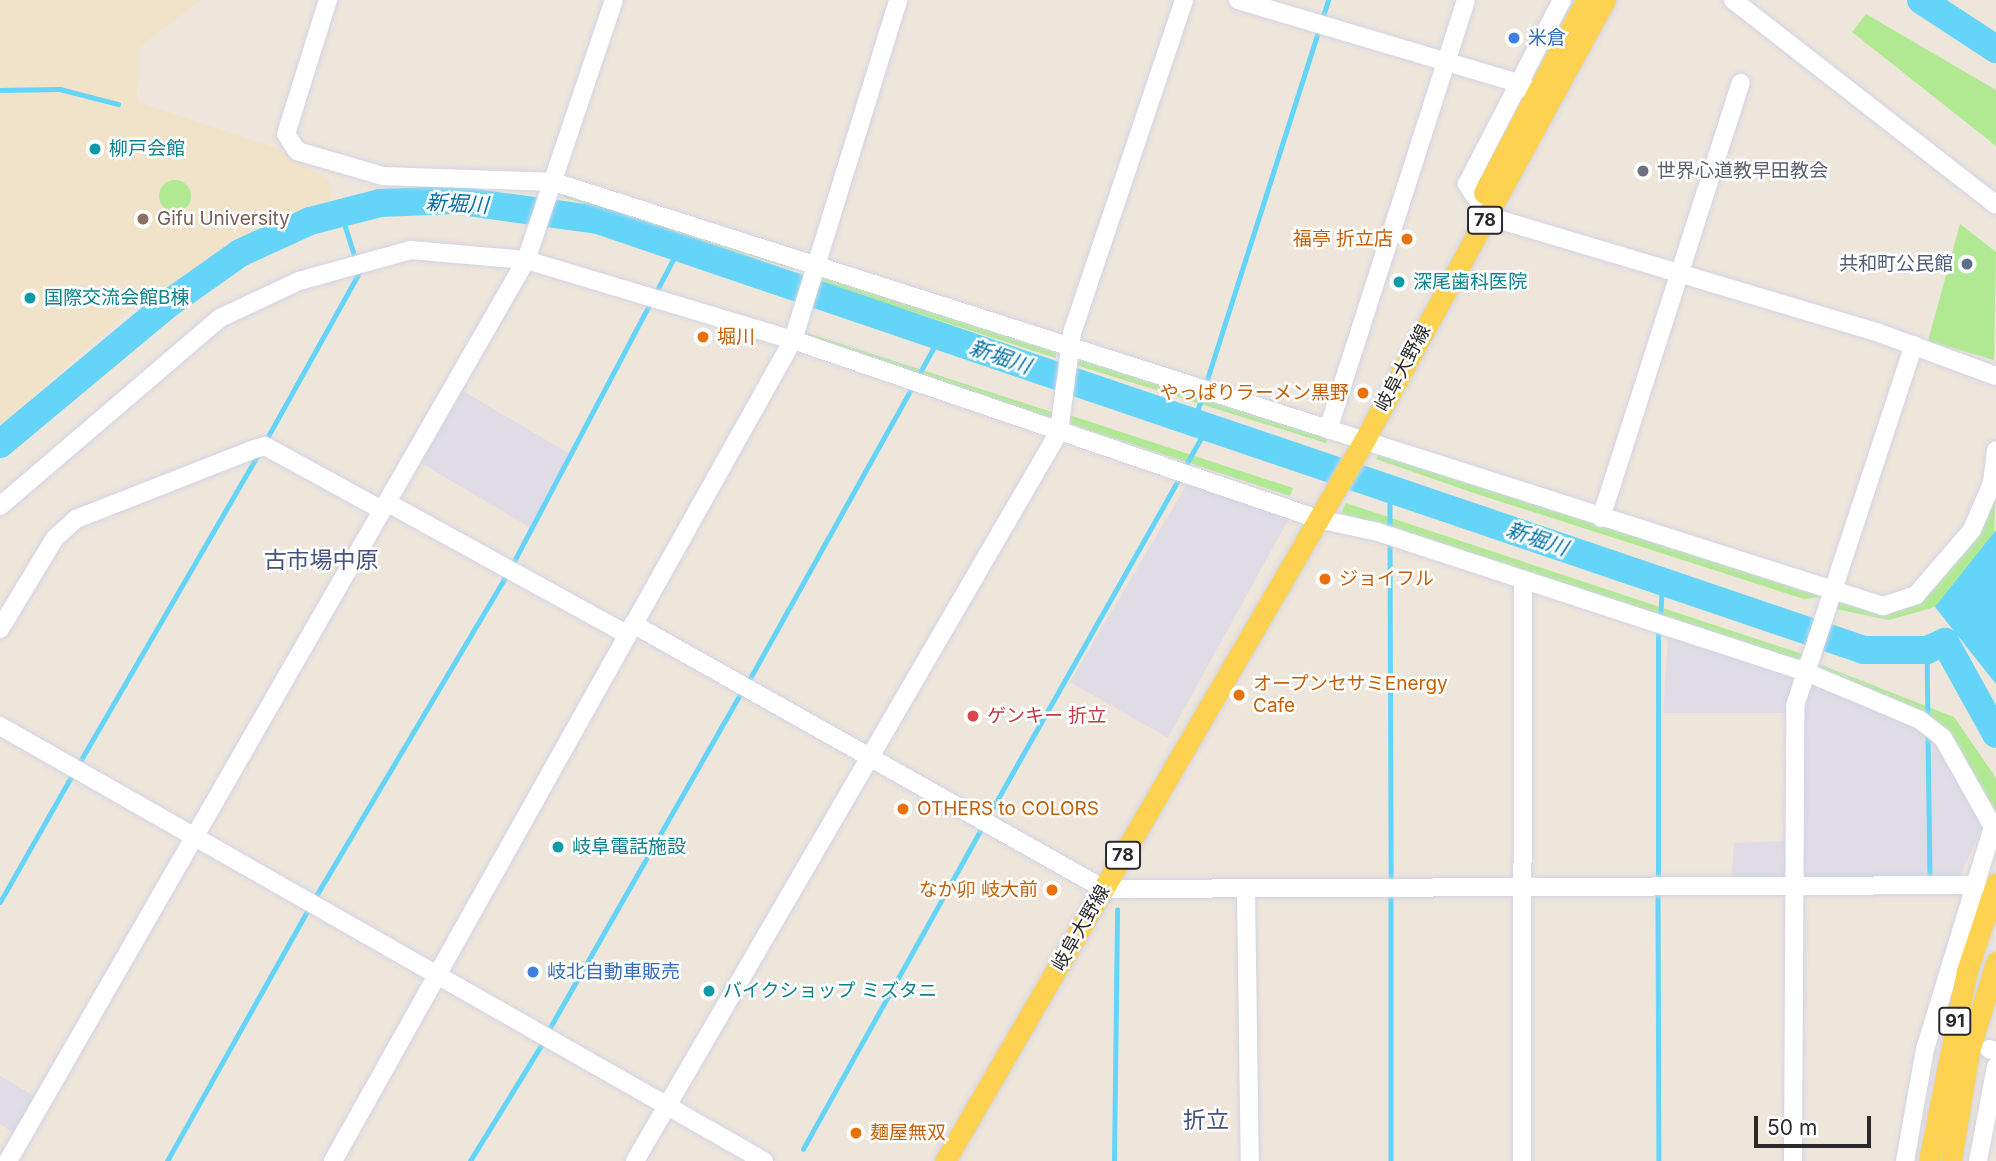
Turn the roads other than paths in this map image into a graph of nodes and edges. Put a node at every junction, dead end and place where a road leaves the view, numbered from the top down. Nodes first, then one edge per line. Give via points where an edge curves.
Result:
1 (328, 0) edge
2 (614, 0) edge
3 (898, 0) edge
4 (1184, 0) edge
5 (1238, 0) edge
6 (1466, 0) edge
7 (1562, 0) edge
8 (1586, 0) edge
9 (1605, 0) edge
10 (1733, 0) edge
11 (1446, 65) junction
12 (1741, 83) dead end
13 (1536, 93) junction
14 (553, 185) junction
15 (1996, 205) edge
16 (1483, 209) junction
17 (527, 256) junction
18 (813, 271) junction
19 (1680, 275) junction
20 (795, 335) junction
21 (1914, 345) junction
22 (1067, 356) junction
23 (1996, 376) edge
24 (1060, 424) junction
25 (1328, 429) junction
26 (1358, 438) junction
27 (1996, 450) edge
28 (0, 506) edge
29 (385, 507) junction
30 (1315, 513) junction
31 (1601, 518) junction
32 (1523, 580) junction
33 (1833, 597) junction
34 (0, 629) edge
35 (630, 629) junction
36 (1807, 669) junction
37 (0, 726) edge
38 (872, 759) junction
39 (197, 838) junction
40 (1984, 885) edge
41 (1524, 886) junction
42 (1791, 887) junction
43 (1104, 889) junction
44 (1246, 891) junction
45 (1996, 962) edge
46 (435, 976) junction
47 (1996, 1067) edge
48 (667, 1105) junction
49 (8, 1161) edge
50 (333, 1161) edge
51 (635, 1161) edge
52 (764, 1161) edge
53 (946, 1161) edge
54 (1250, 1161) edge
55 (1522, 1161) edge
56 (1793, 1161) edge
57 (1905, 1161) edge
58 (1929, 1161) edge
59 (1951, 1161) edge
60 (1978, 1161) edge

1 - 14 street via 285,134 298,151 383,176
2 - 14 street
3 - 18 street
4 - 22 street
5 - 11 street
6 - 11 street
7 - 13 street
8 - 13 main road, 岐阜大野線 / 78
9 - 13 main road, 岐阜大野線 / 78
10 - 15 street
11 - 13 street
11 - 25 street
12 - 19 street
13 - 16 main road, 岐阜大野線 / 78
13 - 16 street via 1468,184
14 - 17 street
14 - 18 street
16 - 19 street
16 - 26 main road, 岐阜大野線 / 78
17 - 20 street
17 - 28 street via 411,250 299,281 220,318
17 - 29 street
18 - 20 street
18 - 22 street
19 - 21 street
19 - 31 street
20 - 24 street
20 - 35 street
21 - 23 street
21 - 33 street
22 - 24 street
22 - 25 street via 1204,387
24 - 30 street
24 - 38 street
25 - 26 street
26 - 30 main road, 岐阜大野線 / 78
26 - 31 street
27 - 33 street via 1992,483 1972,530 1916,595 1883,606
29 - 34 street via 265,446 255,449 76,519 55,538
29 - 35 street
29 - 39 street
30 - 32 street
30 - 43 main road, 岐阜大野線 / 78
31 - 33 street
32 - 36 street
32 - 41 street
33 - 36 street
35 - 38 street
35 - 46 street
36 - 40 street via 1920,720 1943,738 1993,827
36 - 42 street via 1792,728
37 - 39 street
38 - 43 street
38 - 48 street
39 - 46 street
39 - 49 street
40 - 42 street
40 - 57 street via 1932,1035
40 - 58 main road, 91
41 - 42 street
41 - 44 street
41 - 55 street
42 - 56 street
43 - 44 street
43 - 53 main road, 岐阜大野線 / 78
44 - 54 street
45 - 59 main road, 91 via 1969,1051
46 - 48 street
46 - 50 street
47 - 60 street
48 - 51 street
48 - 52 street

